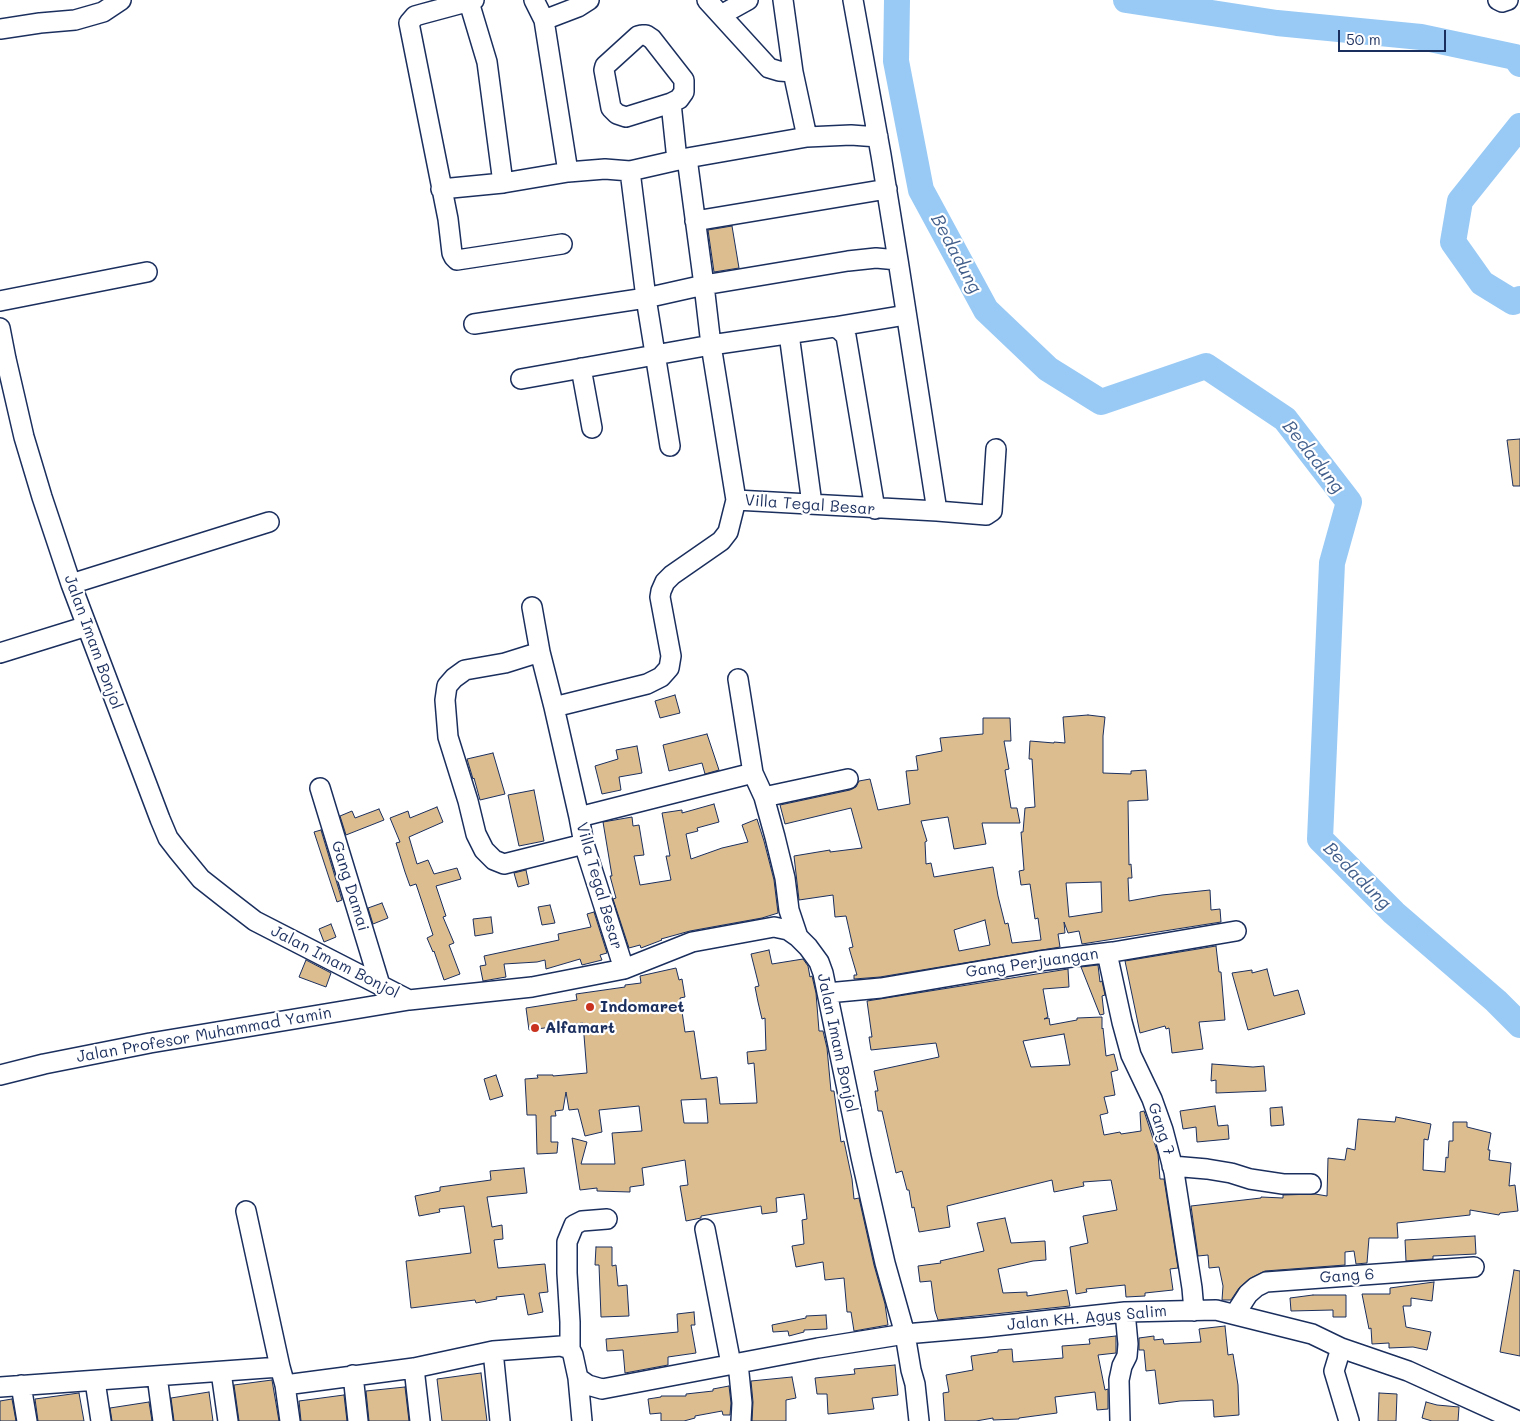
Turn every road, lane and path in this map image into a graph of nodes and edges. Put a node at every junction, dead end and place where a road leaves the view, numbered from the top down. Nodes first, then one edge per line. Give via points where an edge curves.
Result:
1 (121, 0) edge
2 (534, 0) edge
3 (589, 0) edge
4 (708, 0) edge
5 (748, 0) edge
6 (784, 0) edge
7 (853, 0) edge
8 (1498, 0) edge
9 (1508, 0) edge
10 (472, 1) edge
11 (721, 15) junction
12 (544, 20) junction
13 (0, 29) edge
14 (793, 72) junction
15 (672, 103) junction
16 (806, 137) junction
17 (878, 137) junction
18 (682, 159) junction
19 (630, 171) junction
20 (568, 172) junction
21 (503, 183) junction
22 (441, 189) junction
23 (887, 189) junction
24 (695, 221) junction
25 (562, 244) dead end
26 (898, 260) junction
27 (147, 272) dead end
28 (704, 285) junction
29 (646, 298) junction
30 (0, 301) edge
31 (906, 315) junction
32 (474, 324) dead end
33 (834, 327) junction
34 (0, 328) edge
35 (789, 334) junction
36 (711, 345) junction
37 (656, 355) junction
38 (581, 368) junction
39 (521, 379) dead end
40 (592, 428) dead end
41 (670, 446) dead end
42 (996, 449) dead end
43 (736, 500) junction
44 (812, 504) junction
45 (875, 508) junction
46 (937, 511) junction
47 (269, 522) dead end
48 (71, 584) junction
49 (532, 608) dead end
50 (87, 626) junction
51 (540, 652) junction
52 (0, 653) edge
53 (738, 679) dead end
54 (554, 707) junction
55 (753, 773) junction
56 (848, 779) dead end
57 (320, 788) dead end
58 (764, 797) junction
59 (579, 817) junction
60 (584, 844) junction
61 (1236, 931) dead end
62 (798, 937) junction
63 (1107, 953) junction
64 (624, 969) junction
65 (380, 985) junction
66 (828, 993) junction
67 (409, 1000) junction
68 (0, 1075) edge
69 (1172, 1166) junction
70 (1311, 1184) dead end
71 (246, 1211) dead end
72 (607, 1219) dead end
73 (705, 1229) dead end
74 (1474, 1267) dead end
75 (1194, 1311) junction
76 (1124, 1312) junction
77 (1235, 1314) junction
78 (905, 1334) junction
79 (1341, 1348) junction
80 (570, 1350) junction
81 (493, 1351) junction
82 (735, 1364) junction
83 (414, 1368) junction
84 (221, 1372) junction
85 (353, 1375) junction
86 (157, 1376) junction
87 (282, 1376) junction
88 (578, 1378) junction
89 (95, 1381) junction
90 (21, 1385) junction
91 (0, 1387) edge
92 (27, 1421) edge
93 (101, 1421) edge
94 (163, 1421) edge
95 (228, 1421) edge
96 (290, 1421) edge
97 (358, 1421) edge
98 (420, 1421) edge
99 (500, 1421) edge
100 (582, 1421) edge
101 (741, 1421) edge
102 (919, 1421) edge
103 (1120, 1421) edge
104 (1349, 1421) edge
105 (1518, 1421) edge

1 - 13 street via 103,12 74,20
2 - 12 street
3 - 12 street
4 - 11 street
5 - 11 street
6 - 14 street
7 - 17 street
8 - 9 street
10 - 21 street via 487,62
10 - 22 street via 415,16 409,23
11 - 14 street via 769,68
12 - 20 street
14 - 16 street
15 - 15 street via 626,117 617,114 611,108 605,66 638,36 650,37 684,80 684,92
15 - 18 street
16 - 17 street
16 - 18 street
17 - 23 street
18 - 19 street
18 - 24 street
19 - 20 street
19 - 29 street
20 - 21 street
21 - 22 street
22 - 25 street via 452,253 457,260
23 - 24 street
23 - 26 street
24 - 28 street
26 - 28 street via 848,261
26 - 31 street
27 - 30 street
28 - 29 street
28 - 36 street
29 - 32 street
29 - 37 street
31 - 33 street
31 - 46 street
33 - 35 street
33 - 45 street via 846,336
34 - 48 street, Jalan Imam Bonjol via 24,437
35 - 36 street
35 - 44 street
36 - 37 street
36 - 43 street
37 - 38 street
37 - 41 street
38 - 39 street
38 - 40 street
42 - 46 street, Villa Tegal Besar via 992,512 986,515
43 - 44 street, Villa Tegal Besar
43 - 54 street, Villa Tegal Besar via 728,532 721,542 672,575 661,590 671,656 669,668 661,677 647,684
44 - 45 street, Villa Tegal Besar
45 - 46 street, Villa Tegal Besar
47 - 48 street
48 - 50 street, Jalan Imam Bonjol
49 - 51 street
50 - 52 street
50 - 65 street, Jalan Imam Bonjol via 160,819 178,851 201,879 256,921
51 - 54 street
51 - 60 street via 505,663 465,670 454,678 447,686 445,700 448,738 476,834 484,850 494,860 504,864
53 - 55 street
54 - 59 street, Villa Tegal Besar
55 - 58 street
55 - 59 street
56 - 58 street
57 - 65 street, Gang Damai
58 - 62 street
59 - 60 street, Villa Tegal Besar
60 - 64 street, Villa Tegal Besar
61 - 63 street, Gang Perjuangan
62 - 64 street, Jalan Imam Bonjol via 788,930 774,927 692,942
62 - 66 street, Jalan Imam Bonjol via 819,962
63 - 66 street, Gang Perjuangan via 1039,961 881,988
63 - 69 street, Gang 7 via 1131,1055 1152,1099
64 - 67 street, Jalan Imam Bonjol via 532,987
65 - 67 street, Jalan Imam Bonjol
66 - 78 street, Jalan Imam Bonjol via 868,1186
67 - 68 street, Jalan Profesor Muhammad Yamin via 150,1043
69 - 70 street via 1207,1168 1283,1184
69 - 75 street, Gang 7
71 - 87 street
72 - 80 street via 574,1224 567,1242
73 - 82 street
74 - 77 street, Gang 6 via 1266,1282 1252,1291
75 - 76 street, Jalan KH. Agus Salim
75 - 77 street, Jalan KH. Agus Salim via 1216,1310
76 - 78 street, Jalan KH. Agus Salim
76 - 103 street via 1128,1344 1119,1380
77 - 79 street, Jalan KH. Agus Salim via 1312,1334
78 - 82 street, Jalan KH. Agus Salim
78 - 102 street, Jalan Imam Bonjol
79 - 104 street via 1334,1371
79 - 105 street, Jalan KH. Agus Salim via 1408,1371
80 - 81 street via 561,1346
80 - 88 street
81 - 83 street
81 - 99 street
82 - 88 street, Jalan KH. Agus Salim via 602,1389
82 - 101 street via 742,1403
83 - 85 street
83 - 98 street
84 - 86 street
84 - 87 street
84 - 95 street
85 - 87 street
85 - 97 street
86 - 89 street
86 - 94 street
87 - 96 street
88 - 100 street
89 - 90 street
89 - 93 street
90 - 91 street
90 - 92 street

